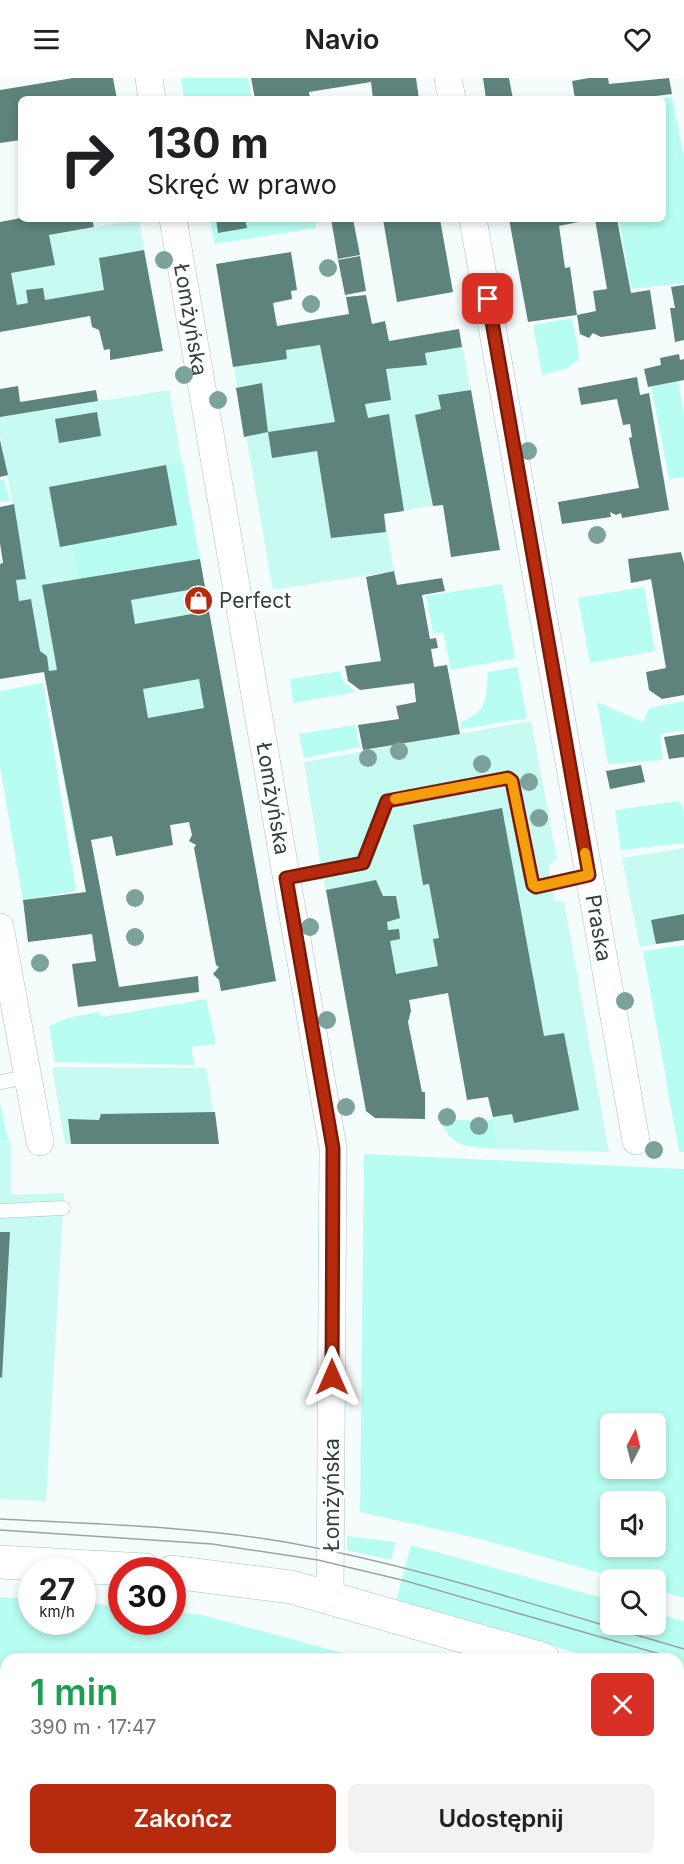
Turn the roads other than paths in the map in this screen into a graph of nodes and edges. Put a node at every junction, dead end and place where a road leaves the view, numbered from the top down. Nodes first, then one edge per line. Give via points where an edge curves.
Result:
1 (148, 78) edge
2 (448, 78) edge
3 (151, 96) edge
4 (451, 96) edge
5 (174, 222) edge
6 (474, 222) edge
7 (589, 875) junction
8 (286, 878) junction
9 (0, 927) edge
10 (28, 1077) junction
11 (0, 1082) edge
12 (636, 1141) dead end
13 (40, 1142) dead end
14 (63, 1208) dead end
15 (0, 1211) edge
16 (0, 1562) edge
17 (108, 1568) edge
18 (186, 1574) edge
19 (330, 1597) junction
20 (522, 1653) edge

1 - 3 street
2 - 4 street
5 - 8 street, Łomżyńska
6 - 7 street, Praska
7 - 8 lane via 533,885 512,781 508,778 387,801 363,863
7 - 12 street, Praska
8 - 19 street, Łomżyńska via 333,1148
9 - 10 street
10 - 11 lane
10 - 13 street
14 - 15 lane
16 - 17 street
18 - 19 street via 256,1581
19 - 20 street

